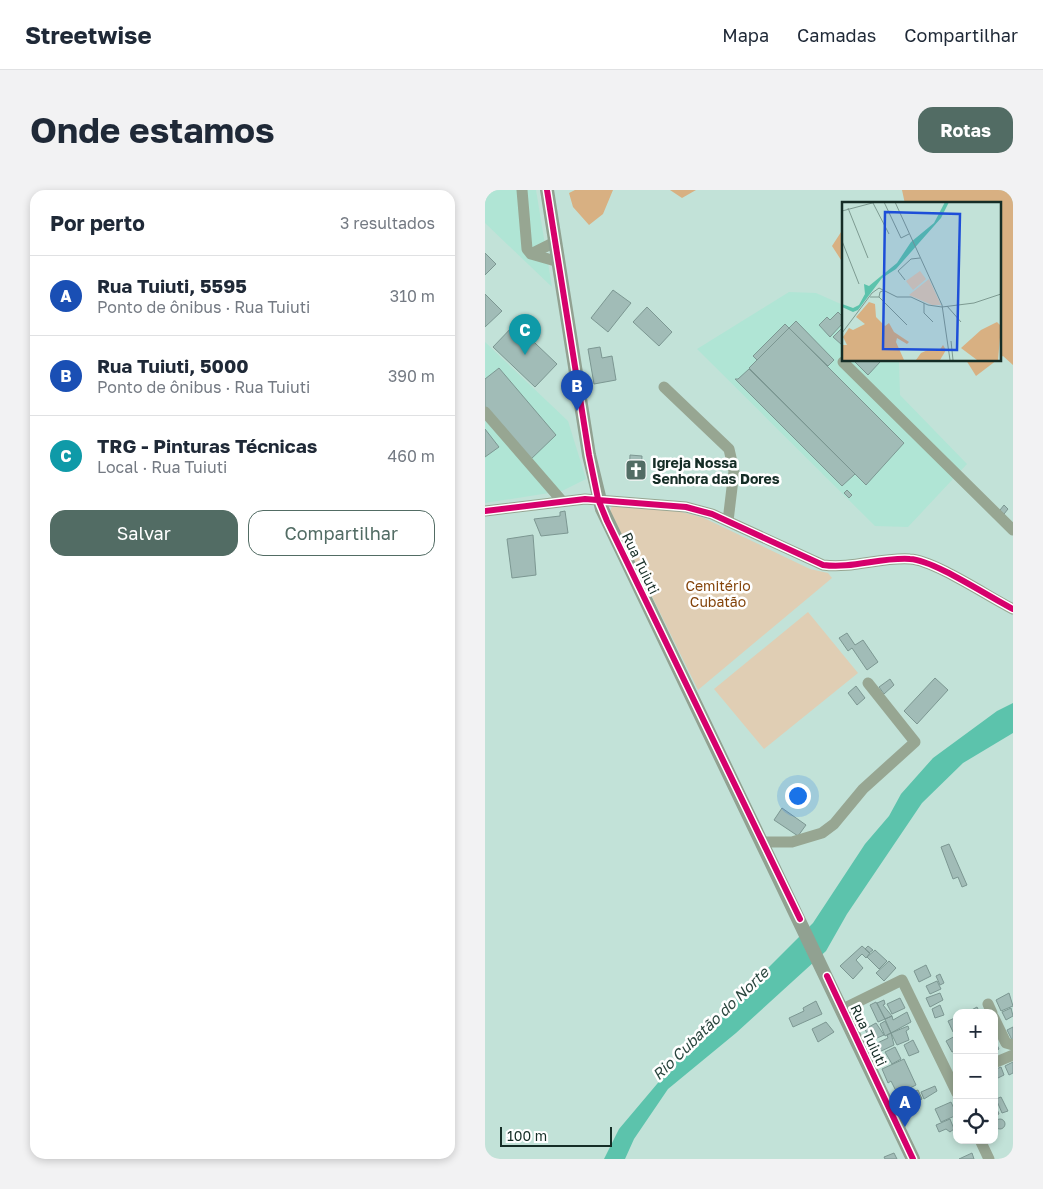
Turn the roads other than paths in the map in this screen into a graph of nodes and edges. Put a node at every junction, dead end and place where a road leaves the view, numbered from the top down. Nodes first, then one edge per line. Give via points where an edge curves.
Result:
1 (522, 190) edge
2 (547, 190) edge
3 (555, 242) junction
4 (531, 254) junction
5 (559, 262) junction
6 (843, 362) dead end
7 (665, 388) dead end
8 (485, 412) edge
9 (598, 499) junction
10 (562, 501) junction
11 (485, 511) edge
12 (729, 521) junction
13 (1013, 530) edge
14 (1011, 606) edge
15 (868, 683) dead end
16 (763, 842) junction
17 (843, 1010) junction
18 (998, 1026) edge
19 (1013, 1045) edge
20 (1013, 1054) edge
21 (998, 1061) edge
22 (953, 1085) edge
23 (982, 1144) edge
24 (913, 1159) edge
25 (989, 1159) edge

1 - 4 street via 527,249
2 - 3 main road, Rua Tuiuti
3 - 4 street
3 - 5 main road, Rua Tuiuti
4 - 5 street
5 - 9 main road, Rua Tuiuti
6 - 13 street
7 - 12 street via 729,449 735,471
8 - 10 street
9 - 10 street
9 - 12 street via 686,507
9 - 16 main road, Rua Tuiuti
10 - 11 street
12 - 14 street via 823,565 902,559 922,561
15 - 16 street via 915,742 863,789 834,824 822,833 792,842
16 - 17 main road, Rua Tuiuti
17 - 22 street via 902,980
17 - 24 main road, Rua Tuiuti
18 - 19 street via 1006,1043
20 - 21 street
23 - 25 street

